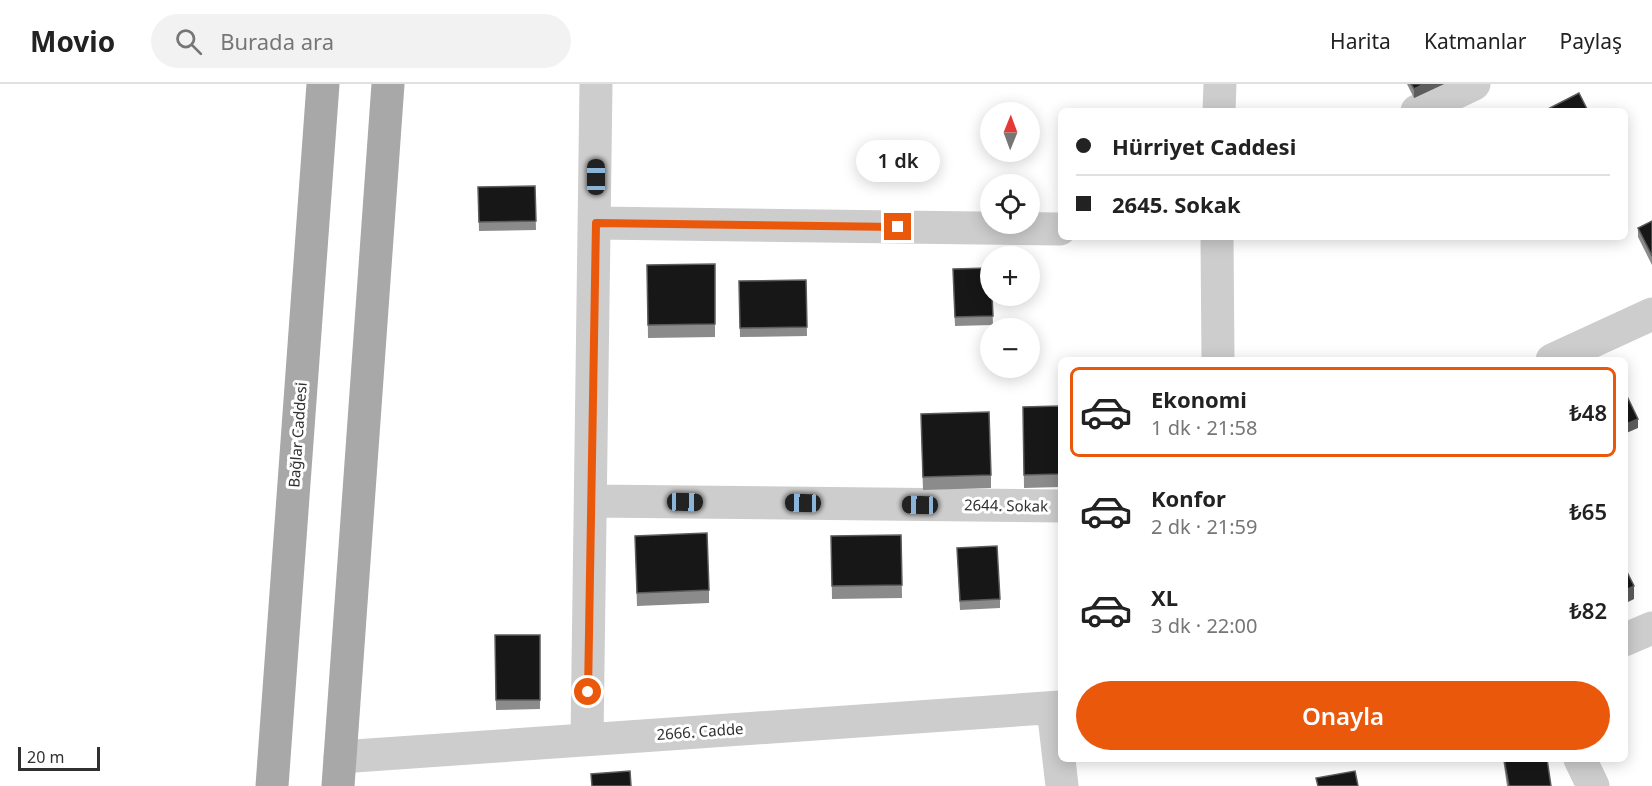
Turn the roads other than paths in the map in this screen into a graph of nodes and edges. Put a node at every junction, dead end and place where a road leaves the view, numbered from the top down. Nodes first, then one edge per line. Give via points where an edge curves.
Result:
1 (323, 84) edge
2 (388, 84) edge
3 (596, 84) edge
4 (1220, 84) edge
5 (1474, 84) edge
6 (1220, 108) edge
7 (1423, 108) edge
8 (596, 223) junction
9 (1058, 229) edge
10 (1217, 240) edge
11 (1652, 314) edge
12 (1218, 357) edge
13 (1559, 357) edge
14 (592, 501) junction
15 (1058, 506) edge
16 (1652, 628) edge
17 (1628, 638) edge
18 (1057, 708) edge
19 (1058, 724) edge
20 (587, 739) junction
21 (1060, 762) edge
22 (1581, 762) edge
23 (339, 771) edge
24 (272, 786) edge
25 (1062, 786) edge
26 (1593, 786) edge

1 - 24 main road, Bağlar Caddesi
2 - 23 main road
3 - 8 street
4 - 6 street
5 - 7 street
8 - 9 street
8 - 14 street
10 - 12 street
11 - 13 street
14 - 15 street, 2644. Sokak
14 - 20 street
16 - 17 street
18 - 19 street
18 - 20 street, 2666. Cadde
20 - 23 street, 2666. Cadde
21 - 25 street
22 - 26 street

